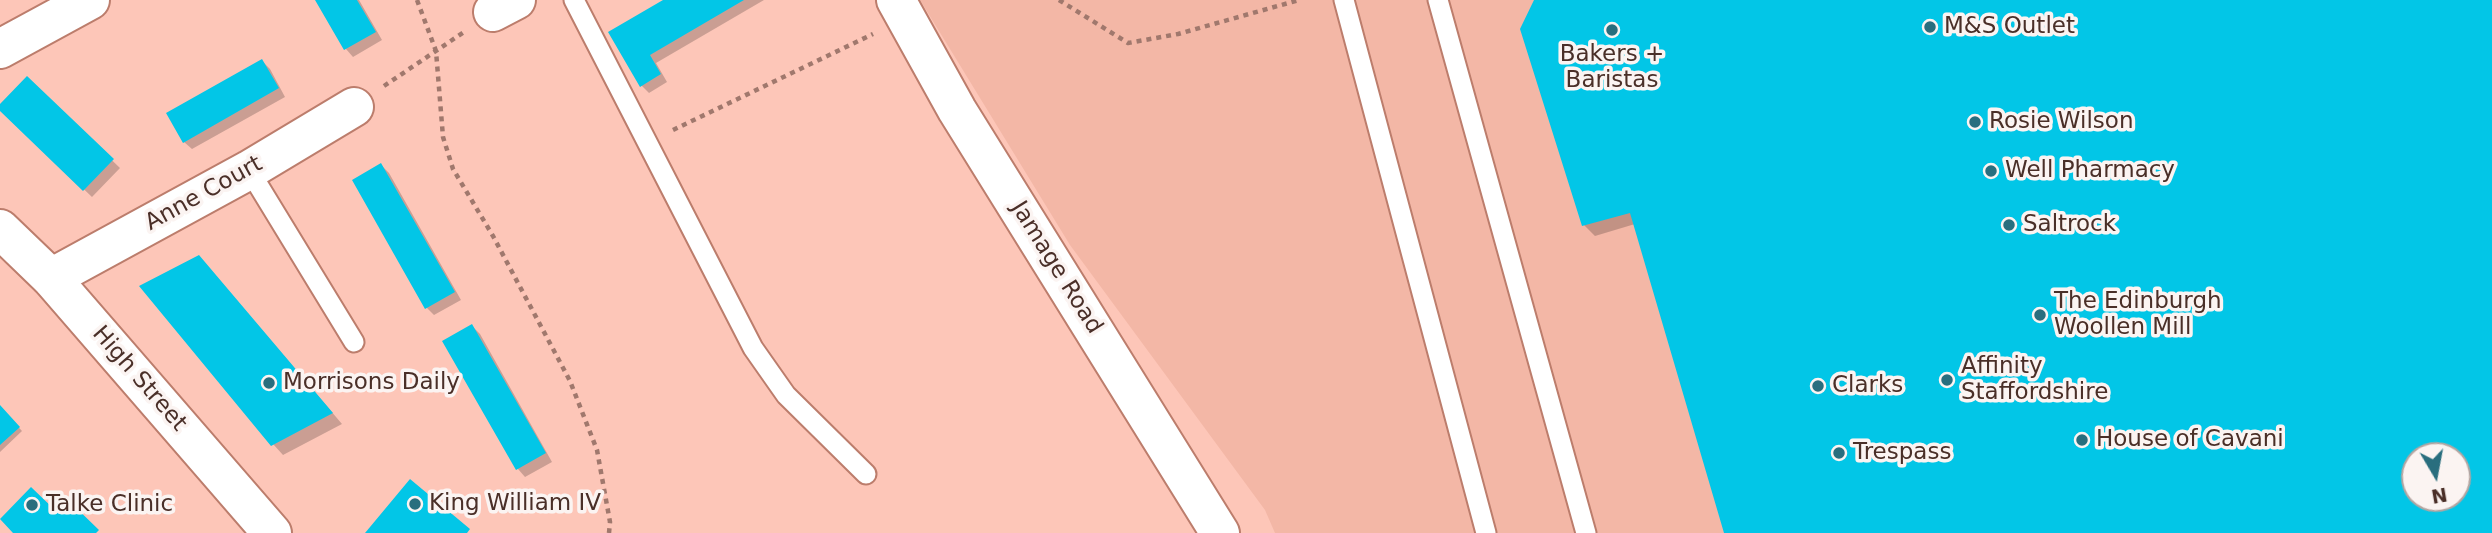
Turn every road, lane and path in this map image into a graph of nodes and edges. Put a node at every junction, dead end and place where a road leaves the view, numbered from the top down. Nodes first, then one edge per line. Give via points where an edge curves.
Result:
1 (90, 0) edge
2 (417, 0) edge
3 (574, 0) edge
4 (1059, 0) edge
5 (1299, 0) edge
6 (1345, 0) edge
7 (1438, 0) edge
8 (505, 6) edge
9 (901, 9) edge
10 (0, 49) edge
11 (436, 51) junction
12 (354, 107) joint
13 (647, 143) junction
14 (249, 170) junction
15 (0, 229) edge
16 (51, 278) junction
17 (355, 342) dead end
18 (866, 474) dead end
19 (272, 533) edge
20 (610, 533) edge
21 (1220, 533) edge
22 (1486, 533) edge
23 (1586, 533) edge

1 - 10 street
2 - 11 path
3 - 13 lane
4 - 5 path via 1128,43
6 - 22 lane
7 - 23 lane
8 - 11 path
9 - 13 path
9 - 21 street, Jamage Road via 957,110
11 - 12 path
11 - 20 path via 443,137 453,169 570,381 597,450
12 - 14 street, Anne Court
13 - 18 lane via 753,348 786,395
14 - 16 street, Anne Court
14 - 17 lane
15 - 16 street, High Street
16 - 19 street, High Street

